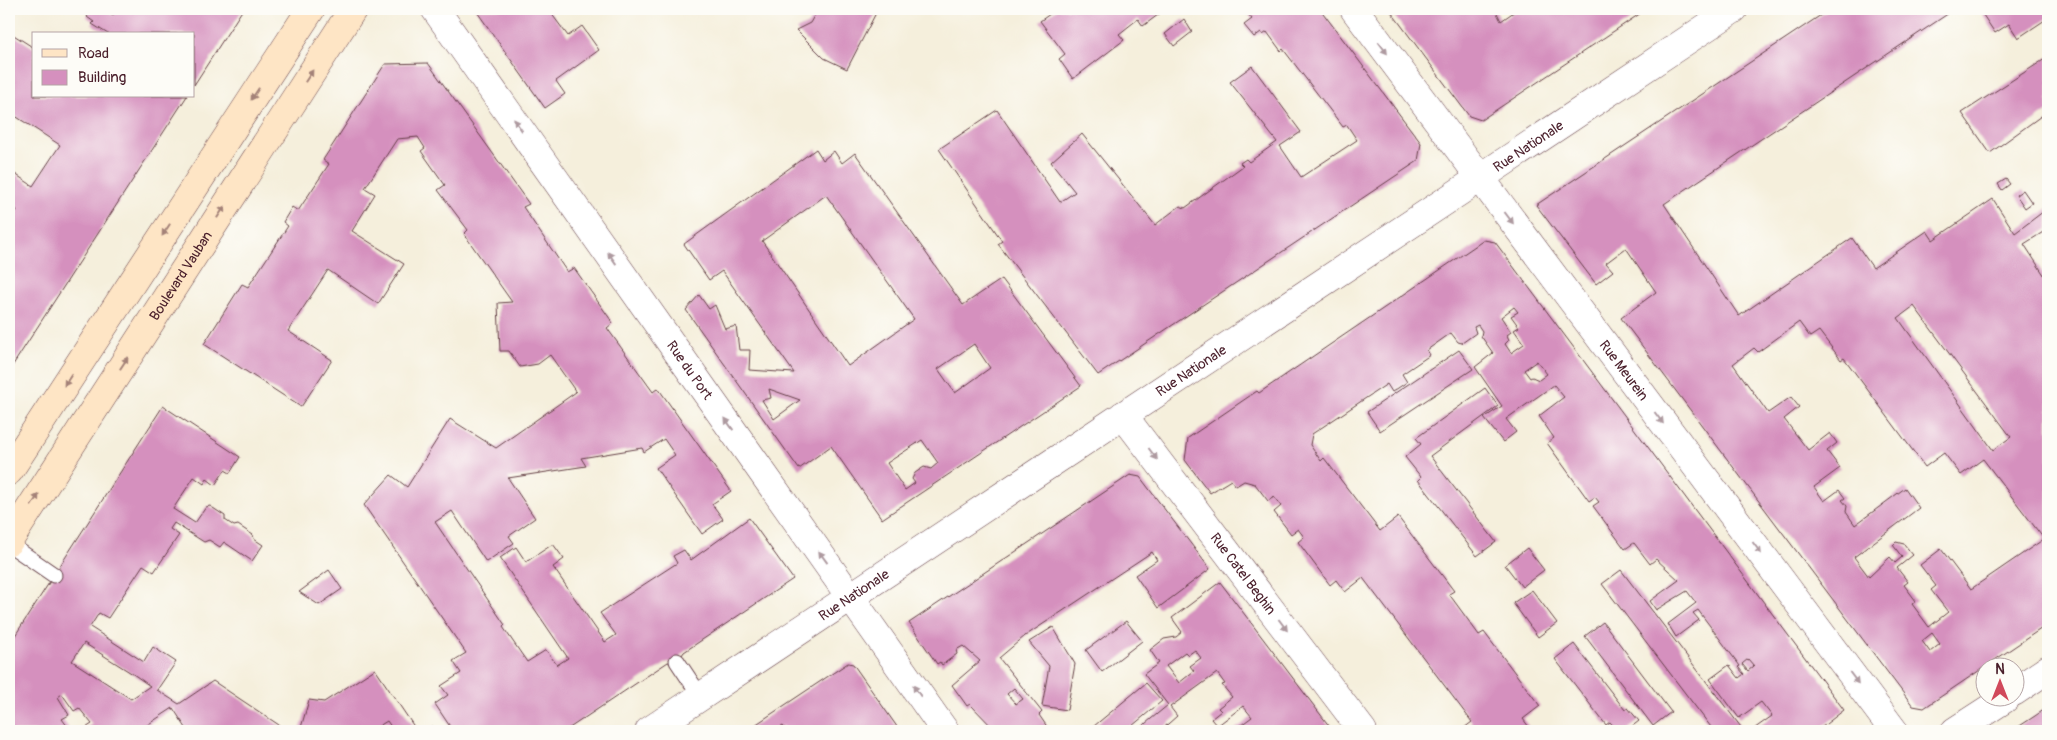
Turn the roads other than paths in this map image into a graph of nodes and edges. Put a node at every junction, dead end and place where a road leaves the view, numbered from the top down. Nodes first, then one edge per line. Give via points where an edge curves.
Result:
1 (311, 9) edge
2 (353, 9) edge
3 (435, 9) edge
4 (1354, 9) edge
5 (1734, 9) edge
6 (1480, 179) junction
7 (1123, 415) junction
8 (9, 471) edge
9 (9, 542) edge
10 (54, 575) dead end
11 (851, 597) junction
12 (676, 661) dead end
13 (2048, 669) edge
14 (2024, 685) edge
15 (700, 697) junction
16 (1991, 708) edge
17 (666, 727) edge
18 (945, 731) edge
19 (1363, 731) edge
20 (1894, 731) edge
21 (1956, 731) edge

1 -> 8 main road
9 -> 2 main road, Boulevard Vauban
11 -> 3 street, Rue du Port
4 -> 6 street, Rue Meurein
5 - 6 street, Rue Nationale
6 - 7 street, Rue Nationale
6 -> 20 street, Rue Meurein
7 - 11 street, Rue Nationale
7 -> 19 street, Rue Catel Beghin
9 - 10 lane
11 - 15 street, Rue Nationale
18 -> 11 street, Rue du Port
12 - 15 lane
13 - 14 street
15 - 17 street, Rue Nationale
16 - 21 street

